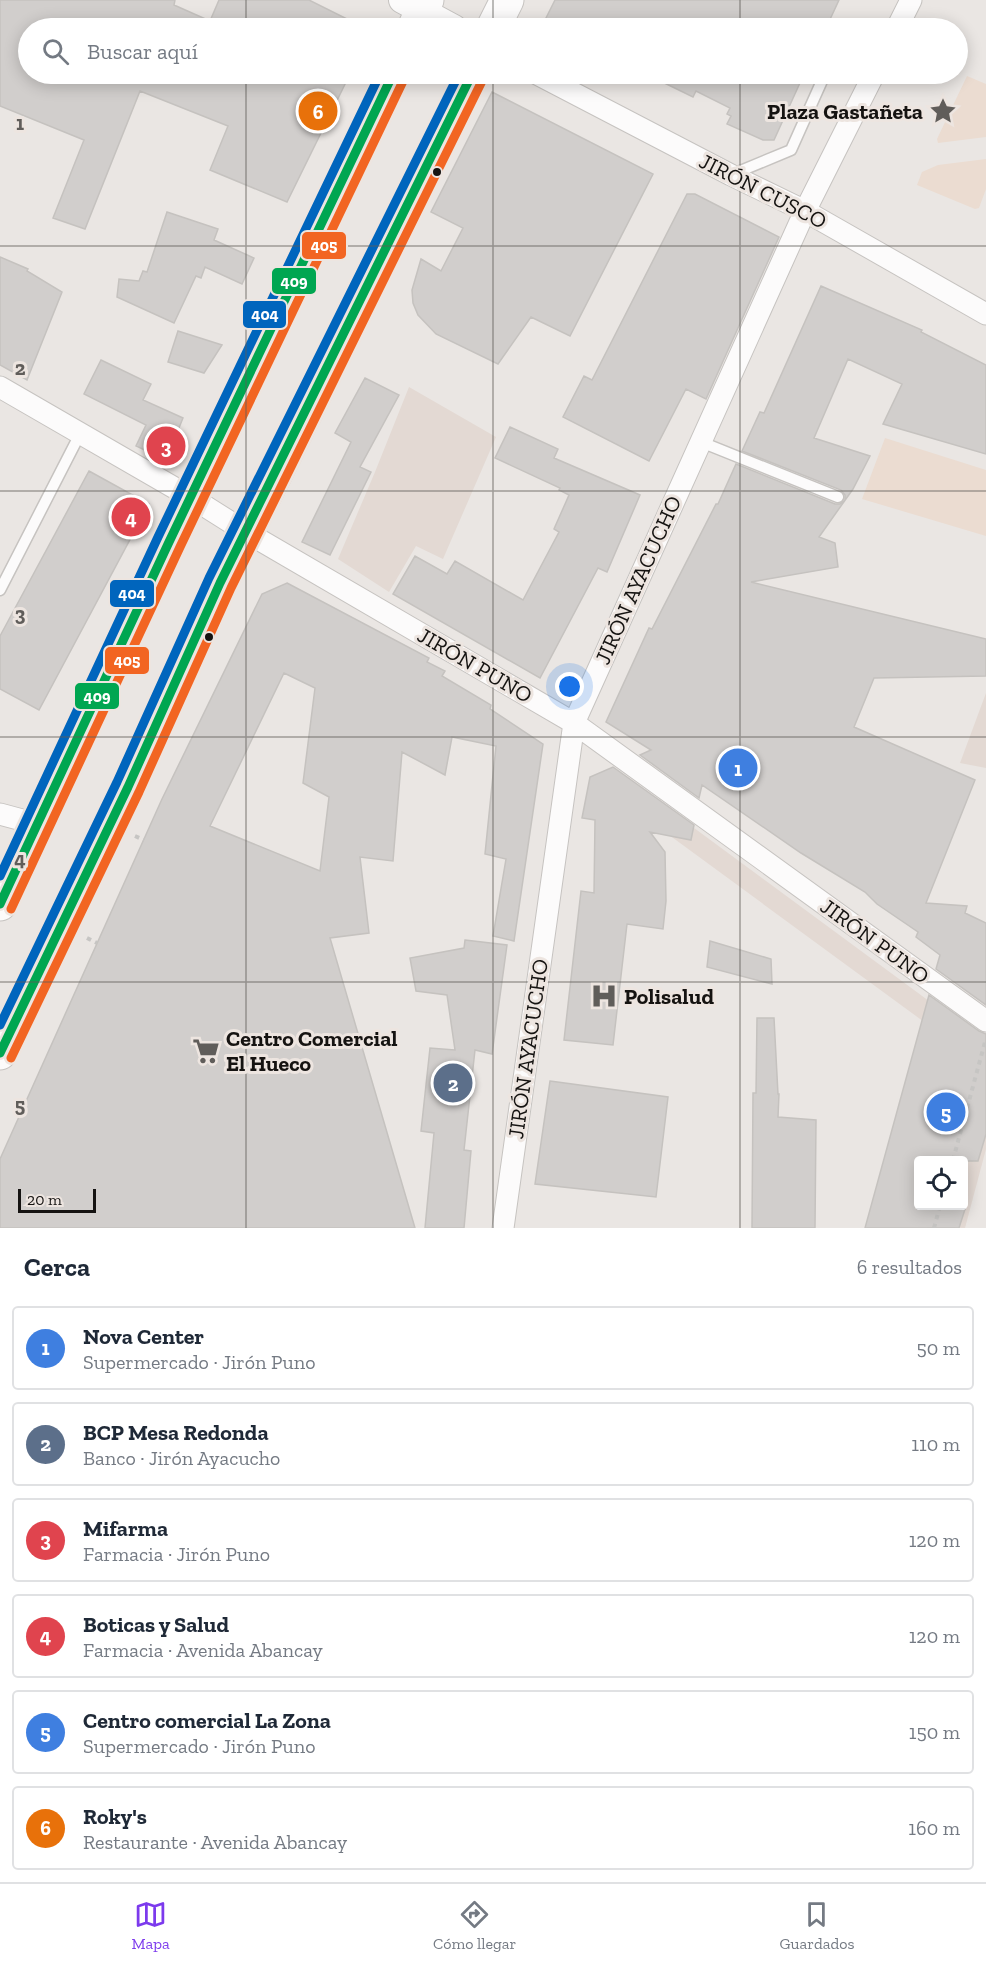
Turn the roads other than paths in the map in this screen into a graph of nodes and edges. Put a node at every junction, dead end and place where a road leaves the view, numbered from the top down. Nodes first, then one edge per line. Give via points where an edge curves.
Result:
1 (507, 0) edge
2 (911, 0) edge
3 (416, 10) edge
4 (433, 18) edge
5 (498, 18) edge
6 (902, 18) edge
7 (388, 84) edge
8 (467, 84) edge
9 (556, 84) edge
10 (821, 84) edge
11 (869, 84) edge
12 (731, 175) junction
13 (806, 211) junction
14 (986, 314) edge
15 (0, 387) edge
16 (80, 434) junction
17 (701, 442) junction
18 (838, 497) dead end
19 (192, 498) junction
20 (246, 532) junction
21 (0, 590) edge
22 (574, 723) junction
23 (0, 814) edge
24 (37, 824) junction
25 (0, 904) edge
26 (986, 1021) edge
27 (0, 1053) edge
28 (503, 1228) edge

1 - 5 main road
2 - 6 street
3 - 4 street
7 - 19 main road
8 - 20 main road
9 - 12 street, JIRÓN CUSCO
10 - 12 lane via 791,150
11 - 13 street, JIRÓN AYACUCHO
12 - 13 street, JIRÓN CUSCO
13 - 14 street, JIRÓN CUSCO
13 - 17 street, JIRÓN AYACUCHO
15 - 16 street, JIRÓN PUNO
16 - 19 street, JIRÓN PUNO
16 - 21 lane
17 - 18 lane
17 - 22 street, JIRÓN AYACUCHO
19 - 20 street, JIRÓN PUNO
19 - 24 main road
20 - 22 street, JIRÓN PUNO
20 - 27 main road
22 - 26 street, JIRÓN PUNO
22 - 28 street, JIRÓN AYACUCHO
23 - 24 street
24 - 25 main road

